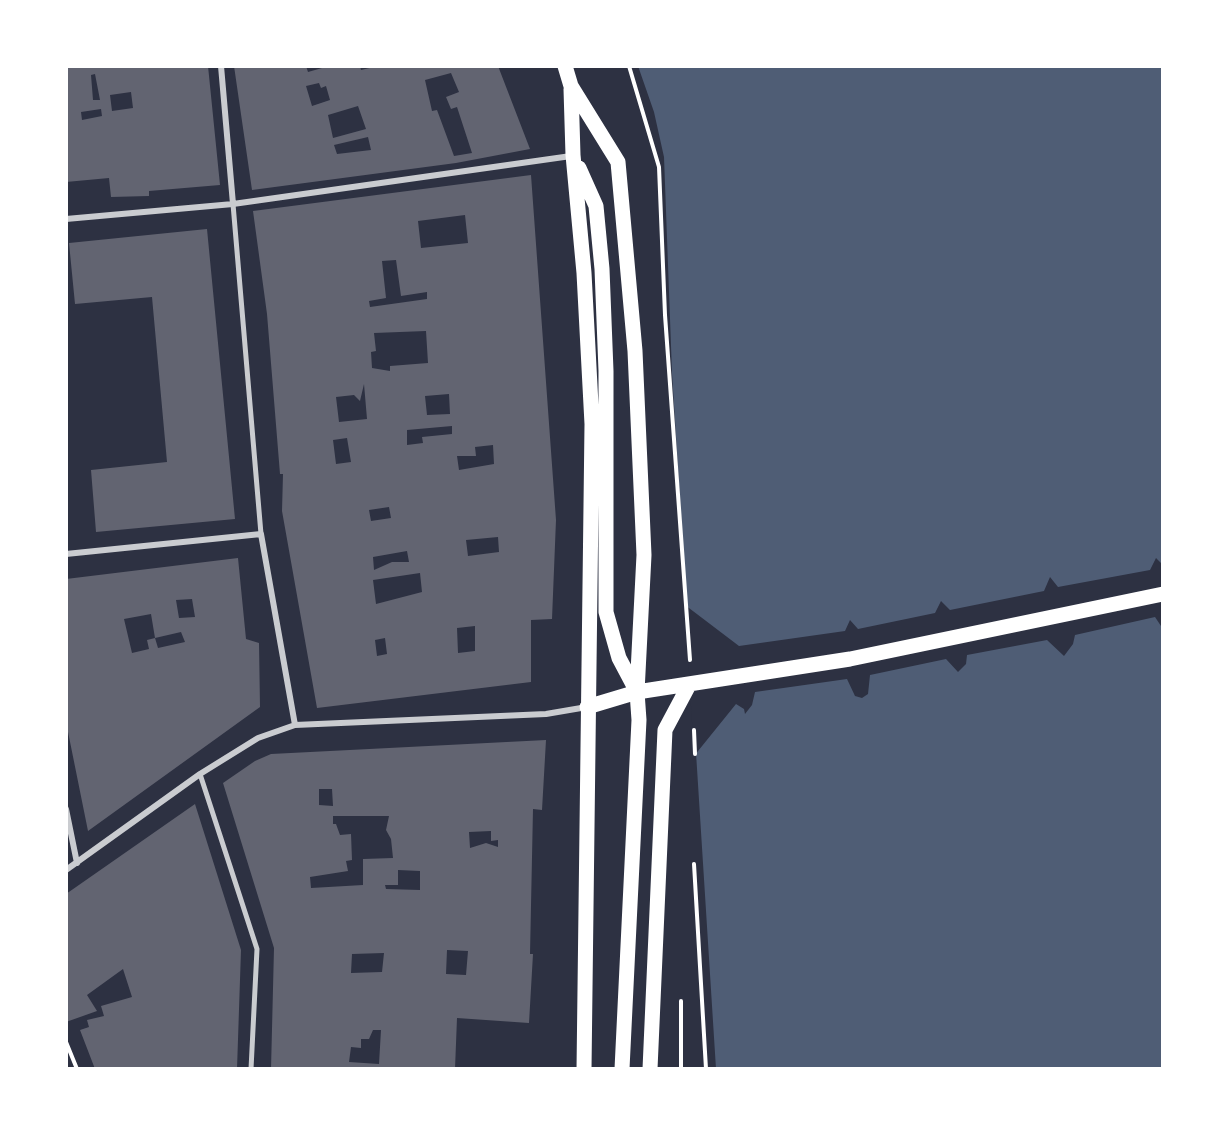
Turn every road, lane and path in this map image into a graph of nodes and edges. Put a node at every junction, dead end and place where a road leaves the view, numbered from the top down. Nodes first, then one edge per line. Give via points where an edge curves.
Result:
1 (221, 66) edge
2 (565, 66) edge
3 (629, 66) edge
4 (571, 86) junction
5 (573, 155) junction
6 (233, 204) junction
7 (66, 219) edge
8 (261, 534) junction
9 (66, 554) edge
10 (1163, 594) edge
11 (685, 605) dead end
12 (689, 685) junction
13 (637, 692) junction
14 (587, 707) junction
15 (295, 725) junction
16 (200, 774) junction
17 (66, 809) edge
18 (77, 863) junction
19 (694, 864) dead end
20 (66, 870) edge
21 (66, 1042) edge
22 (77, 1069) edge
23 (252, 1069) edge
24 (584, 1069) edge
25 (622, 1069) edge
26 (650, 1069) edge
27 (706, 1069) edge

1 - 6 street
2 - 4 main road
3 - 11 path via 658,167
4 - 5 main road
4 - 13 main road via 618,162 635,351 644,555
5 - 6 street
5 - 13 main road via 596,206 602,269 606,612 619,658
5 - 14 main road via 592,424
6 - 7 street
6 - 8 street
8 - 9 street
8 - 15 street
10 - 12 main road via 850,659
12 - 13 main road
12 - 26 main road via 665,730
13 - 14 main road
13 - 25 main road via 639,720
14 - 15 street via 546,714
14 - 24 main road
15 - 16 street via 258,738
16 - 18 street
16 - 23 street via 257,949
17 - 18 street
18 - 20 street
19 - 27 path
21 - 22 path

